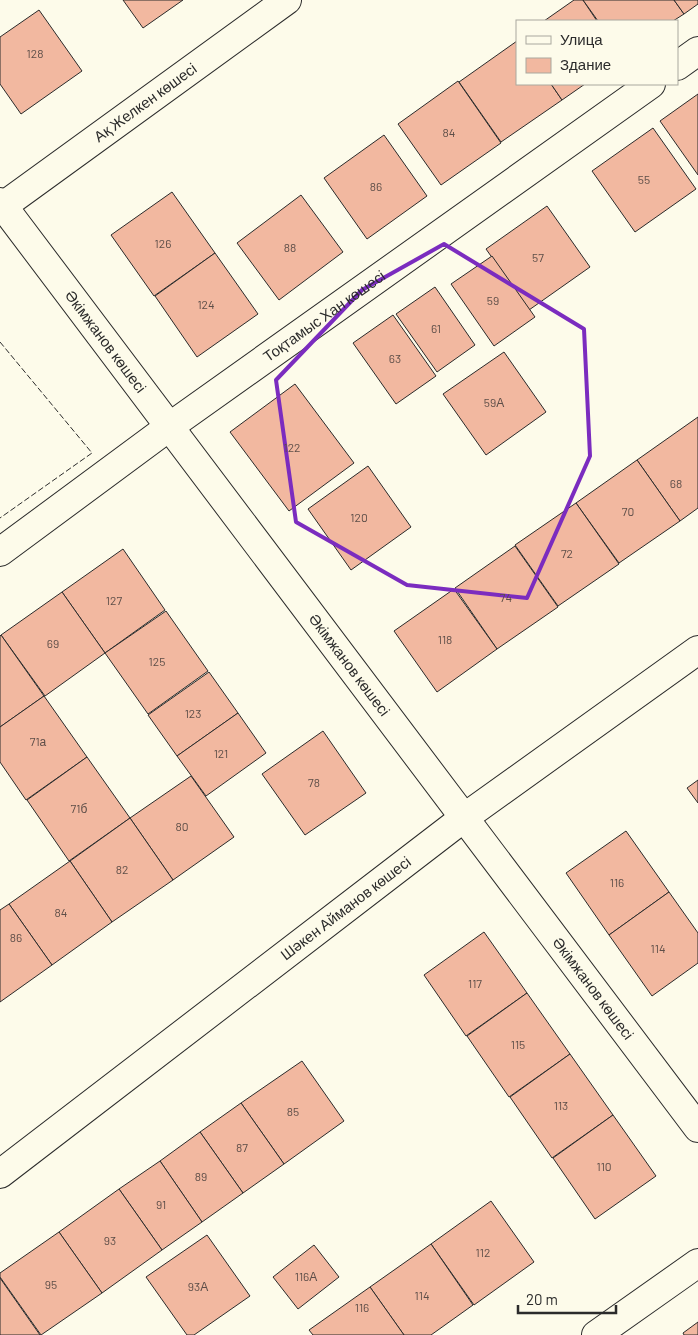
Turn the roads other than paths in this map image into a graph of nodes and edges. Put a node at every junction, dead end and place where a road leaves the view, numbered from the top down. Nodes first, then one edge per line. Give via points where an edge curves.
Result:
1 (287, 0) edge
2 (698, 50) edge
3 (678, 65) edge
4 (650, 85) edge
5 (2, 204) edge
6 (169, 427) junction
7 (0, 552) edge
8 (698, 650) edge
9 (465, 817) junction
10 (698, 1128) edge
11 (0, 1174) edge
12 (698, 1263) edge
13 (596, 1335) edge

1 - 5 street, Ақ Желкен көшесі
2 - 3 street
4 - 6 street, Тоқтамыс Хан көшесі
5 - 6 street, Әкімжанов көшесі
6 - 7 street, Тоқтамыс Хан көшесі
6 - 9 street, Әкімжанов көшесі
8 - 9 street, Шәкен Айманов көшесі
9 - 10 street, Әкімжанов көшесі
9 - 11 street, Шәкен Айманов көшесі
12 - 13 street

